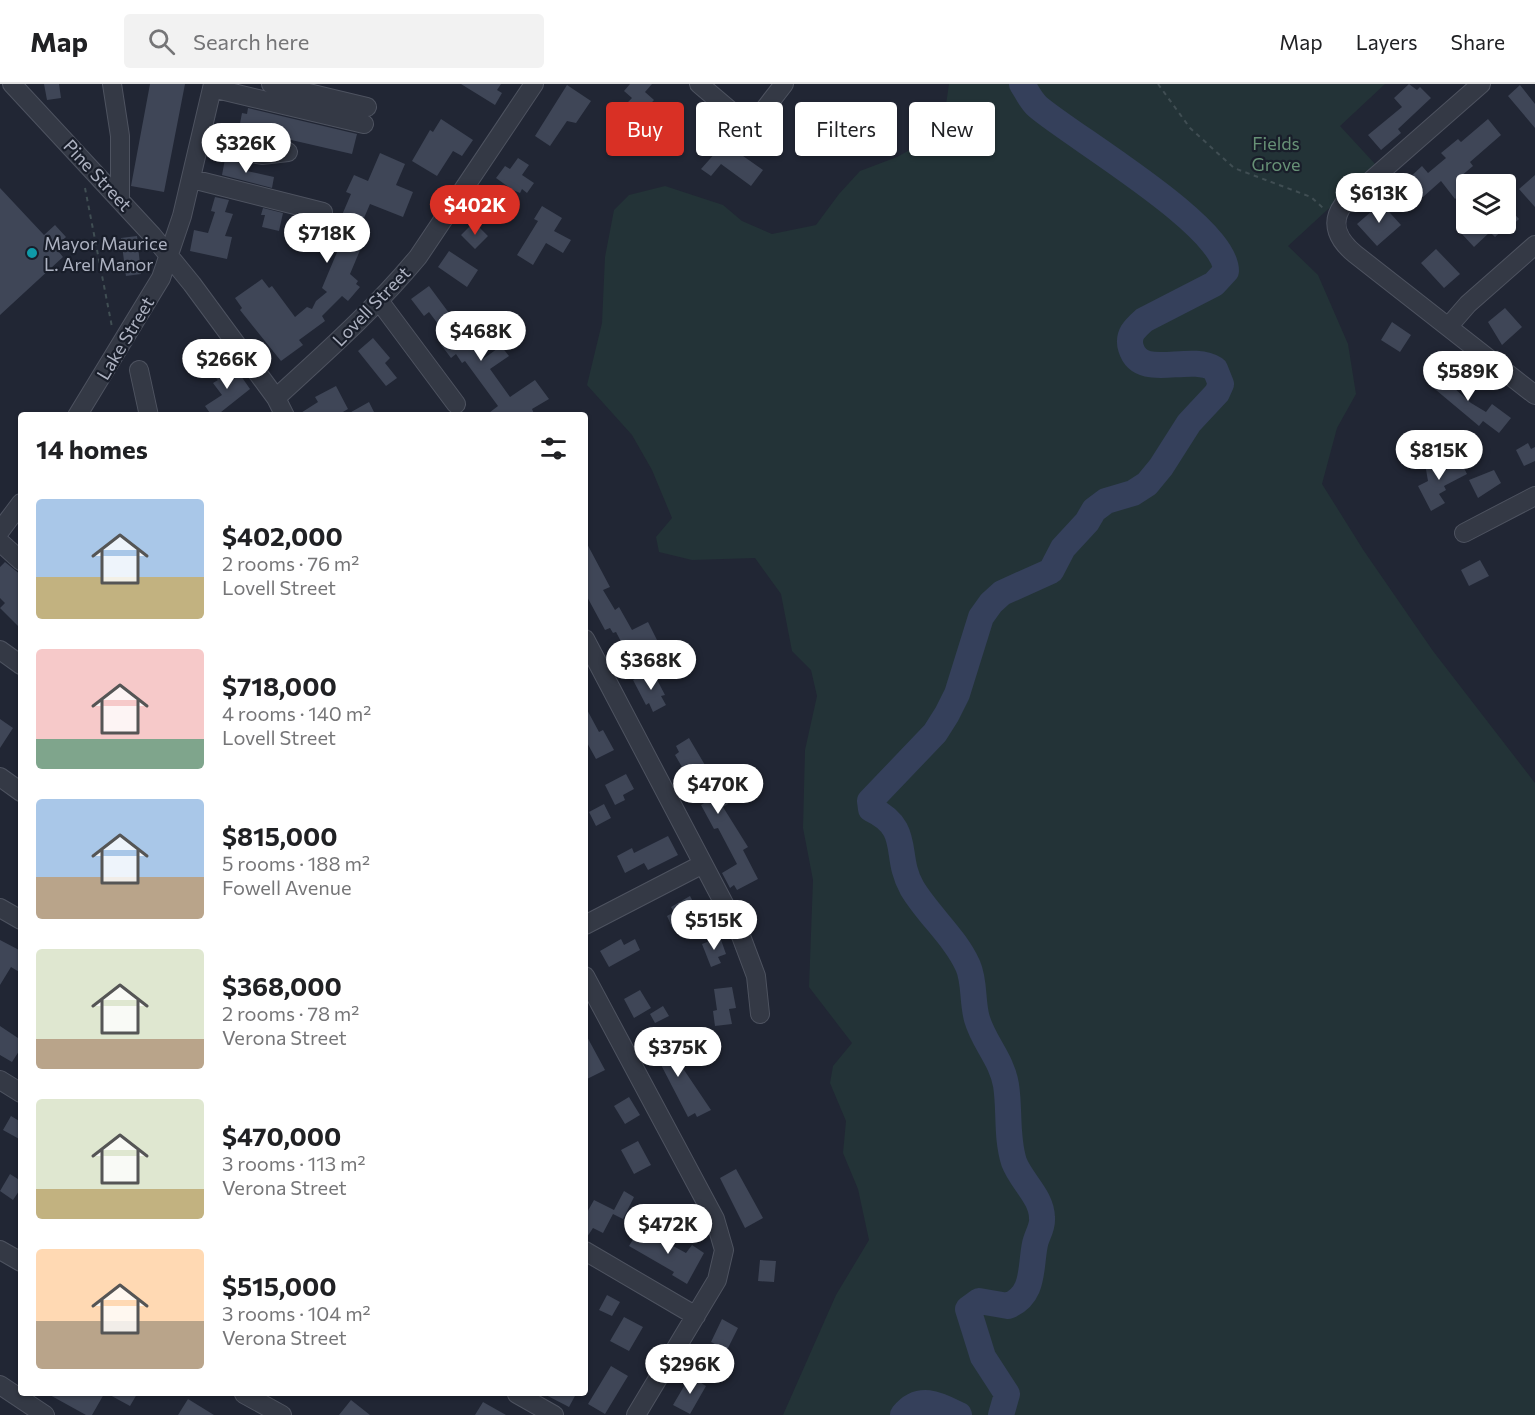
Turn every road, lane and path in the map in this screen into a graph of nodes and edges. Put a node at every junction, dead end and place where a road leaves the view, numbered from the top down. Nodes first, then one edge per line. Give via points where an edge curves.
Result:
1 (12, 84) edge
2 (112, 84) edge
3 (271, 84) edge
4 (534, 84) edge
5 (699, 84) edge
6 (784, 84) edge
7 (1158, 84) edge
8 (1481, 84) edge
9 (213, 86) edge
10 (720, 102) edge
11 (770, 102) edge
12 (200, 143) junction
13 (288, 152) dead end
14 (192, 178) junction
15 (85, 188) dead end
16 (120, 198) junction
17 (322, 212) dead end
18 (1336, 225) junction
19 (1535, 245) edge
20 (169, 258) junction
21 (380, 302) junction
22 (1448, 327) junction
23 (114, 335) dead end
24 (139, 370) dead end
25 (1535, 395) edge
26 (276, 398) junction
27 (456, 404) dead end
28 (79, 412) edge
29 (147, 412) edge
30 (283, 412) edge
31 (1535, 496) edge
32 (18, 507) edge
33 (0, 531) edge
34 (1464, 533) dead end
35 (0, 542) edge
36 (18, 558) edge
37 (588, 645) edge
38 (0, 650) edge
39 (18, 663) edge
40 (0, 777) edge
41 (18, 790) edge
42 (703, 864) junction
43 (0, 908) edge
44 (18, 918) edge
45 (588, 923) edge
46 (588, 982) edge
47 (760, 1014) dead end
48 (0, 1080) edge
49 (18, 1091) edge
50 (0, 1250) edge
51 (588, 1253) edge
52 (18, 1260) edge
53 (696, 1316) junction
54 (0, 1385) edge
55 (248, 1396) edge
56 (521, 1396) edge
57 (45, 1415) edge
58 (282, 1415) edge
59 (554, 1415) edge
60 (636, 1415) edge

1 - 16 street, Pine Street
2 - 16 street via 120,136
3 - 9 street via 365,115
4 - 21 street, Lovell Street via 418,257
5 - 10 street
6 - 11 street
7 - 18 path via 1190,128 1234,168 1311,197
8 - 18 street via 1343,206
9 - 12 street, Lake Street
12 - 13 street via 262,155
12 - 14 street, Lake Street
14 - 17 street
14 - 20 street, Lake Street
15 - 23 path
16 - 20 street, Pine Street
18 - 22 street via 1346,246
19 - 22 street via 1468,304
20 - 26 street, Pine Street
20 - 28 street, Lake Street via 161,278
21 - 26 street, Lovell Street
21 - 27 street
22 - 25 street
24 - 29 street
26 - 30 street, Pine Street
31 - 34 street
32 - 33 street
35 - 36 street
37 - 42 street
38 - 39 street
40 - 41 street
42 - 45 street
42 - 47 street via 750,955
43 - 44 street
46 - 53 street via 720,1234 723,1266
48 - 49 street
50 - 52 street
51 - 53 street
53 - 60 street
54 - 57 street
55 - 58 street
56 - 59 street

